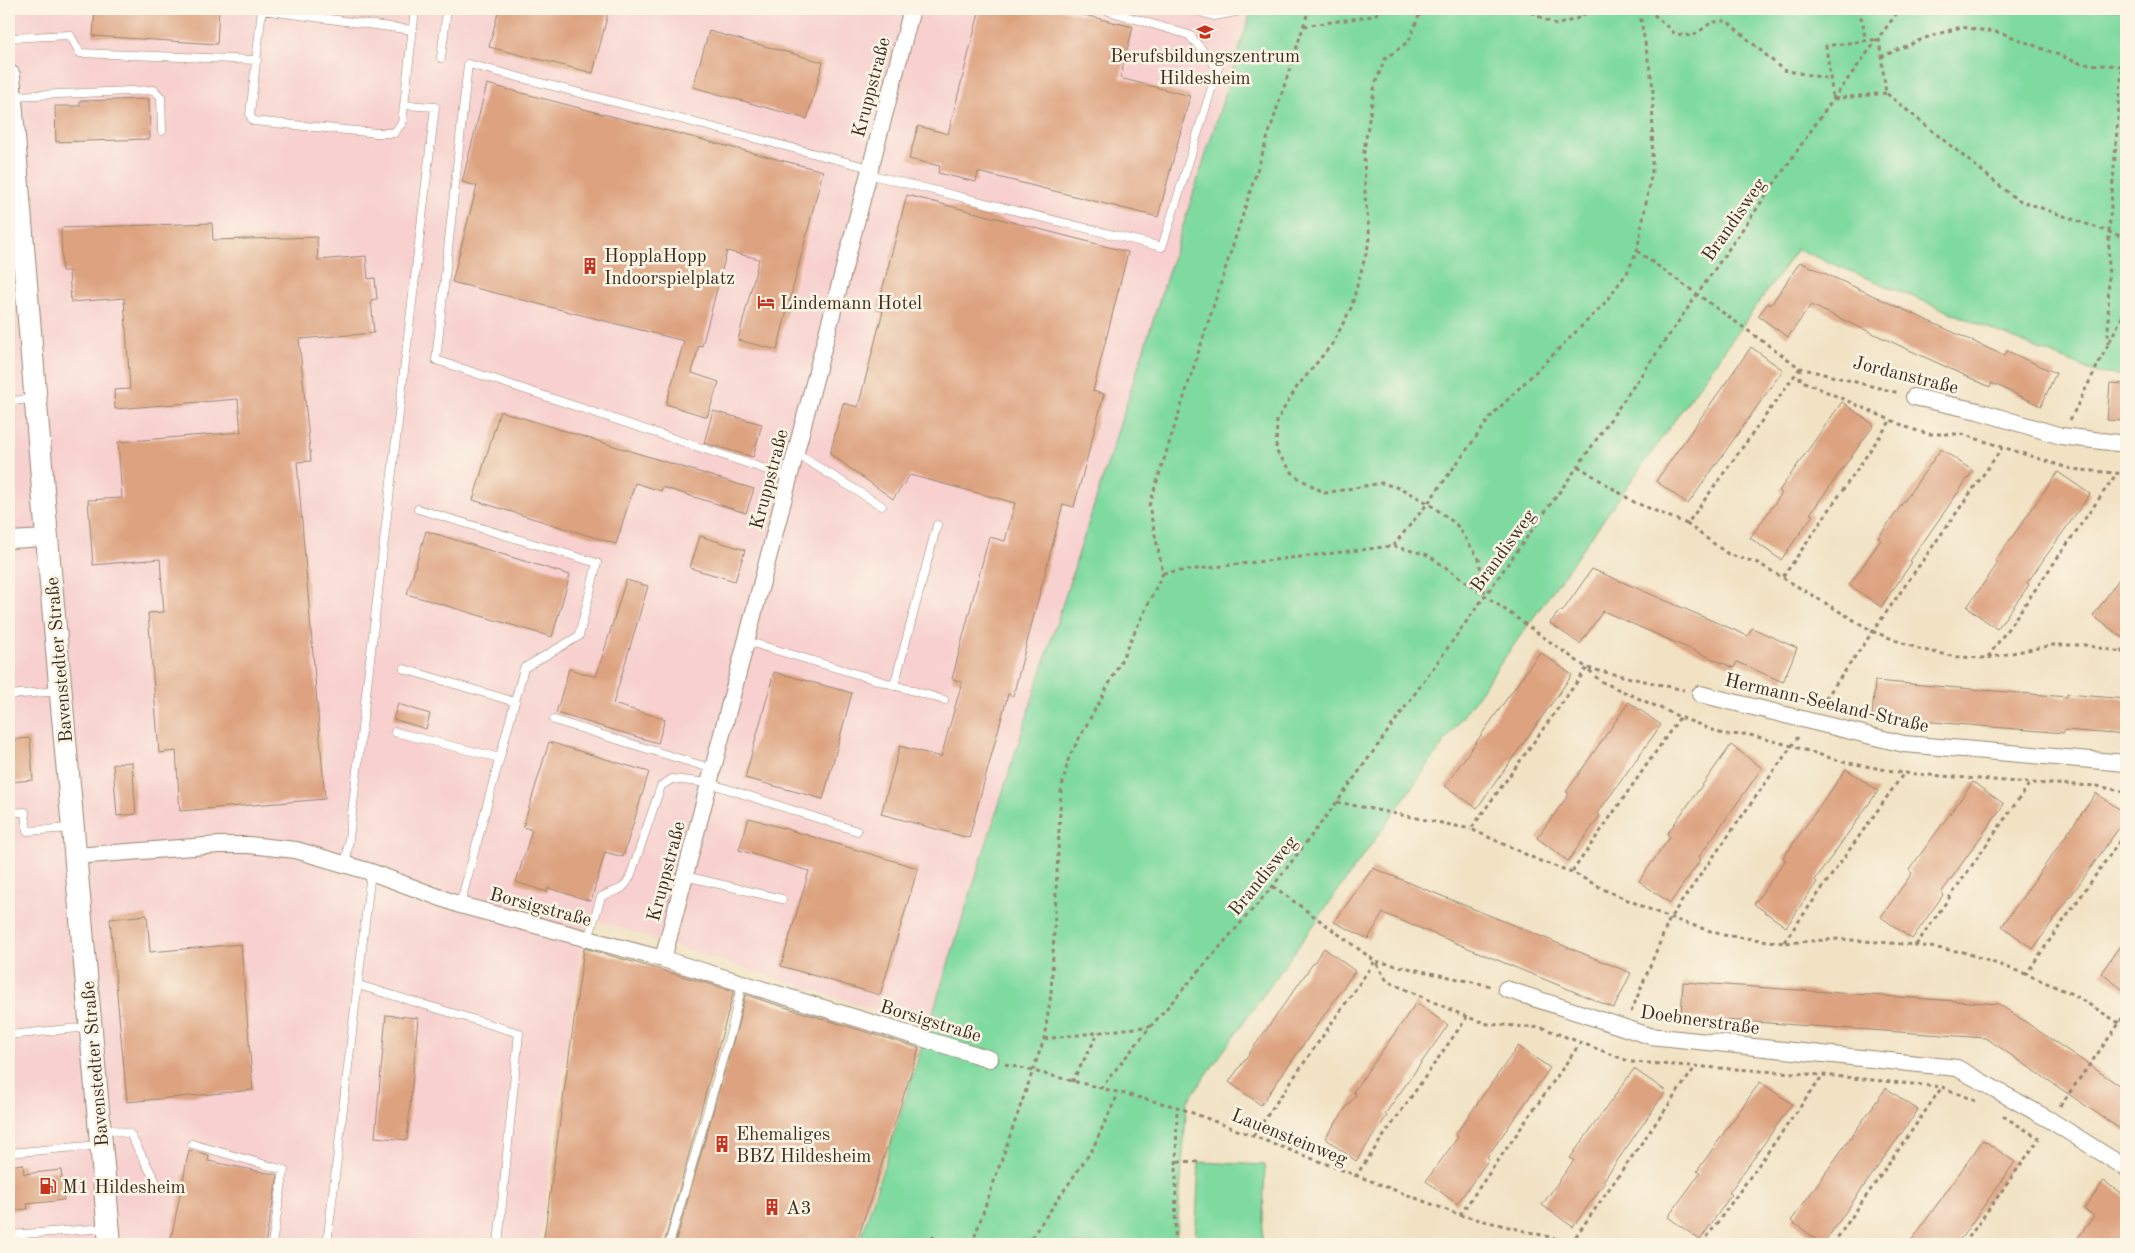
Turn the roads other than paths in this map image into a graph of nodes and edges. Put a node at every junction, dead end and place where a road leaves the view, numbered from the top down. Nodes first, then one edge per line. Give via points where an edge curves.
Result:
1 (262, 9) edge
2 (415, 9) edge
3 (447, 9) edge
4 (912, 9) edge
5 (1102, 9) edge
6 (1189, 9) edge
7 (1237, 9) edge
8 (412, 30) junction
9 (9, 38) edge
10 (441, 58) dead end
11 (256, 60) junction
12 (10, 86) edge
13 (404, 105) junction
14 (162, 131) dead end
15 (869, 171) junction
16 (1914, 397) road end
17 (36, 398) junction
18 (9, 401) edge
19 (2126, 444) edge
20 (795, 453) junction
21 (789, 477) junction
22 (882, 506) dead end
23 (418, 509) dead end
24 (937, 524) dead end
25 (47, 538) junction
26 (9, 540) edge
27 (746, 641) junction
28 (404, 669) dead end
29 (894, 686) junction
30 (61, 691) junction
31 (1700, 694) road end
32 (9, 695) edge
33 (944, 700) dead end
34 (515, 702) junction
35 (554, 720) dead end
36 (395, 732) dead end
37 (500, 758) junction
38 (2126, 763) edge
39 (711, 776) junction
40 (9, 813) edge
41 (74, 828) junction
42 (857, 831) dead end
43 (76, 856) junction
44 (346, 864) junction
45 (371, 872) junction
46 (685, 876) junction
47 (782, 899) dead end
48 (460, 905) junction
49 (588, 939) junction
50 (663, 959) junction
51 (742, 983) junction
52 (358, 985) junction
53 (1506, 989) road end
54 (91, 1027) junction
55 (9, 1036) edge
56 (990, 1060) road end
57 (9, 1070) edge
58 (9, 1088) edge
59 (101, 1136) junction
60 (192, 1144) dead end
61 (9, 1153) edge
62 (2126, 1168) edge
63 (157, 1184) dead end
64 (9, 1234) edge
65 (109, 1236) edge
66 (272, 1244) edge
67 (327, 1244) edge
68 (498, 1244) edge
69 (669, 1244) edge

1 - 8 lane
1 - 11 lane
2 - 8 lane
3 - 10 lane
4 - 15 street, Kruppstraße
5 - 15 lane via 1189,35 1218,68 1162,247
6 - 7 lane via 1214,16 1236,12
8 - 13 lane
9 - 11 lane via 70,35 80,53
11 - 13 lane via 250,115 253,121 394,133 402,123
12 - 14 lane via 154,90 161,97
12 - 17 street, Bavenstedter Straße
13 - 44 lane via 435,108
15 - 20 street, Kruppstraße
15 - 21 lane via 468,64 436,360
16 - 19 street, Jordanstraße via 1978,411 2061,436
17 - 18 lane
17 - 25 street, Bavenstedter Straße
20 - 21 street, Kruppstraße
20 - 22 lane
21 - 27 street, Kruppstraße
23 - 34 lane via 597,563 579,636 524,668
24 - 29 lane
25 - 26 street
25 - 30 street, Bavenstedter Straße
27 - 29 lane
27 - 39 street, Kruppstraße
28 - 34 lane
29 - 33 lane
30 - 32 lane
30 - 41 street, Bavenstedter Straße
31 - 38 street, Hermann-Seeland-Straße via 1904,744
34 - 37 lane
35 - 39 lane
36 - 37 lane
37 - 48 lane
39 - 42 lane
39 - 46 street, Kruppstraße
39 - 49 lane via 672,779 661,786 630,877 617,892 600,897
40 - 41 lane via 25,812 27,831
41 - 43 street, Bavenstedter Straße
43 - 44 street, Borsigstraße via 248,845 296,850
43 - 54 street, Bavenstedter Straße
44 - 45 street, Borsigstraße
45 - 48 street, Borsigstraße
45 - 52 lane
46 - 47 lane
46 - 50 street, Kruppstraße
48 - 49 street, Borsigstraße
49 - 50 street, Borsigstraße
50 - 51 street, Borsigstraße
51 - 56 street, Borsigstraße
51 - 69 lane
52 - 67 lane
52 - 68 lane via 519,1034
53 - 62 street, Doebnerstraße via 1650,1036 1957,1068 2050,1120
54 - 55 lane
54 - 59 street, Bavenstedter Straße
57 - 58 lane
59 - 61 lane
59 - 63 lane via 130,1134
59 - 65 street, Bavenstedter Straße
60 - 66 lane via 284,1170
64 - 65 lane

